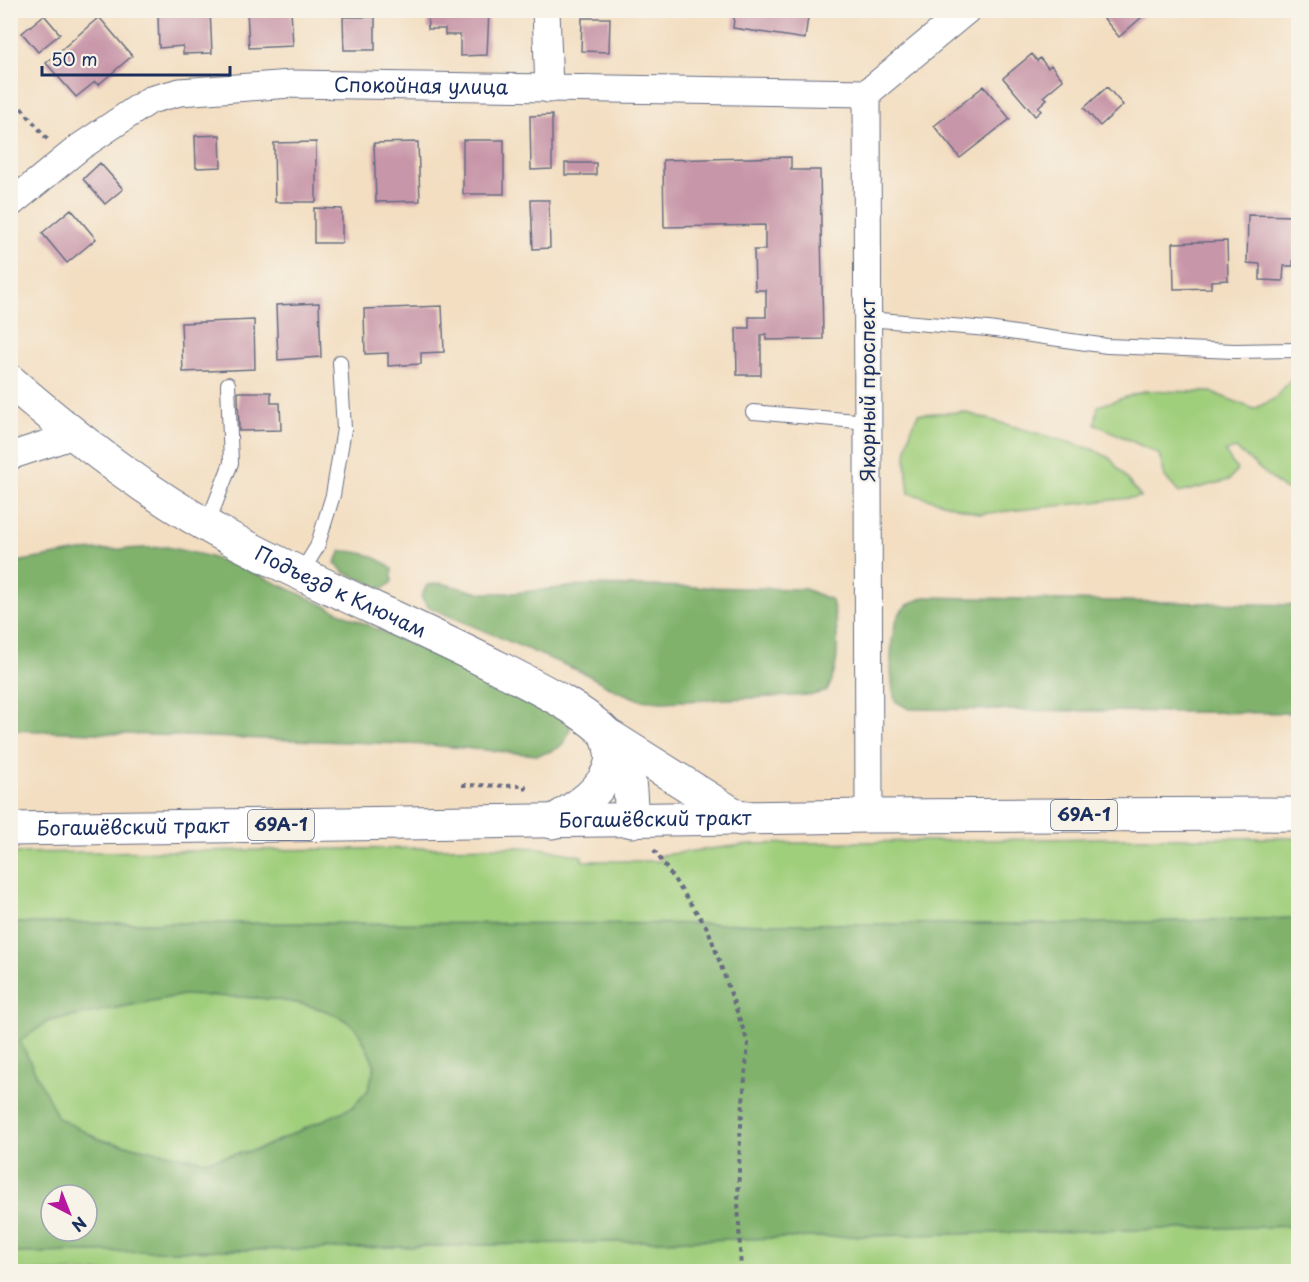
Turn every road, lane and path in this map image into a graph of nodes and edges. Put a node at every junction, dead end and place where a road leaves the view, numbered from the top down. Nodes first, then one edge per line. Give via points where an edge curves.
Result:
1 (546, 10) edge
2 (967, 10) edge
3 (549, 89) junction
4 (867, 93) junction
5 (10, 94) edge
6 (64, 159) junction
7 (10, 204) edge
8 (868, 319) junction
9 (1299, 350) edge
10 (340, 362) dead end
11 (10, 381) edge
12 (228, 384) dead end
13 (753, 412) dead end
14 (868, 422) junction
15 (74, 435) junction
16 (10, 456) edge
17 (207, 525) junction
18 (301, 573) junction
19 (607, 735) junction
20 (462, 785) dead end
21 (525, 798) dead end
22 (1299, 814) edge
23 (869, 816) junction
24 (741, 819) junction
25 (632, 821) junction
26 (552, 822) junction
27 (10, 829) edge
28 (656, 850) dead end
29 (741, 1272) edge

1 - 3 street
2 - 4 street
3 - 4 street, Спокойная улица
3 - 6 street, Спокойная улица via 291,84 180,92 150,100
4 - 8 street, Якорный проспект
5 - 6 path
6 - 7 street, Спокойная улица
8 - 9 lane via 988,329 1107,346
8 - 14 street, Якорный проспект
10 - 18 lane via 344,429 333,495 317,548
11 - 15 main road, Подъезд к Ключам
12 - 17 lane via 231,463
13 - 14 lane
14 - 23 street, Якорный проспект
15 - 16 street
15 - 17 main road, Подъезд к Ключам via 121,472
17 - 18 main road, Подъезд к Ключам
18 - 19 main road, Подъезд к Ключам via 537,688
19 - 24 main road
19 - 25 main road, Подъезд к Ключам via 626,761
19 - 26 main road via 611,762 598,788
20 - 21 path via 525,786
22 - 23 main road, Богашёвский тракт / 69А-1
23 - 24 main road, Богашёвский тракт / 69А-1
24 - 25 main road, Богашёвский тракт / 69А-1
25 - 26 main road, Богашёвский тракт / 69А-1
26 - 27 main road, Богашёвский тракт / 69А-1
28 - 29 path via 708,929 748,1043 738,1202

